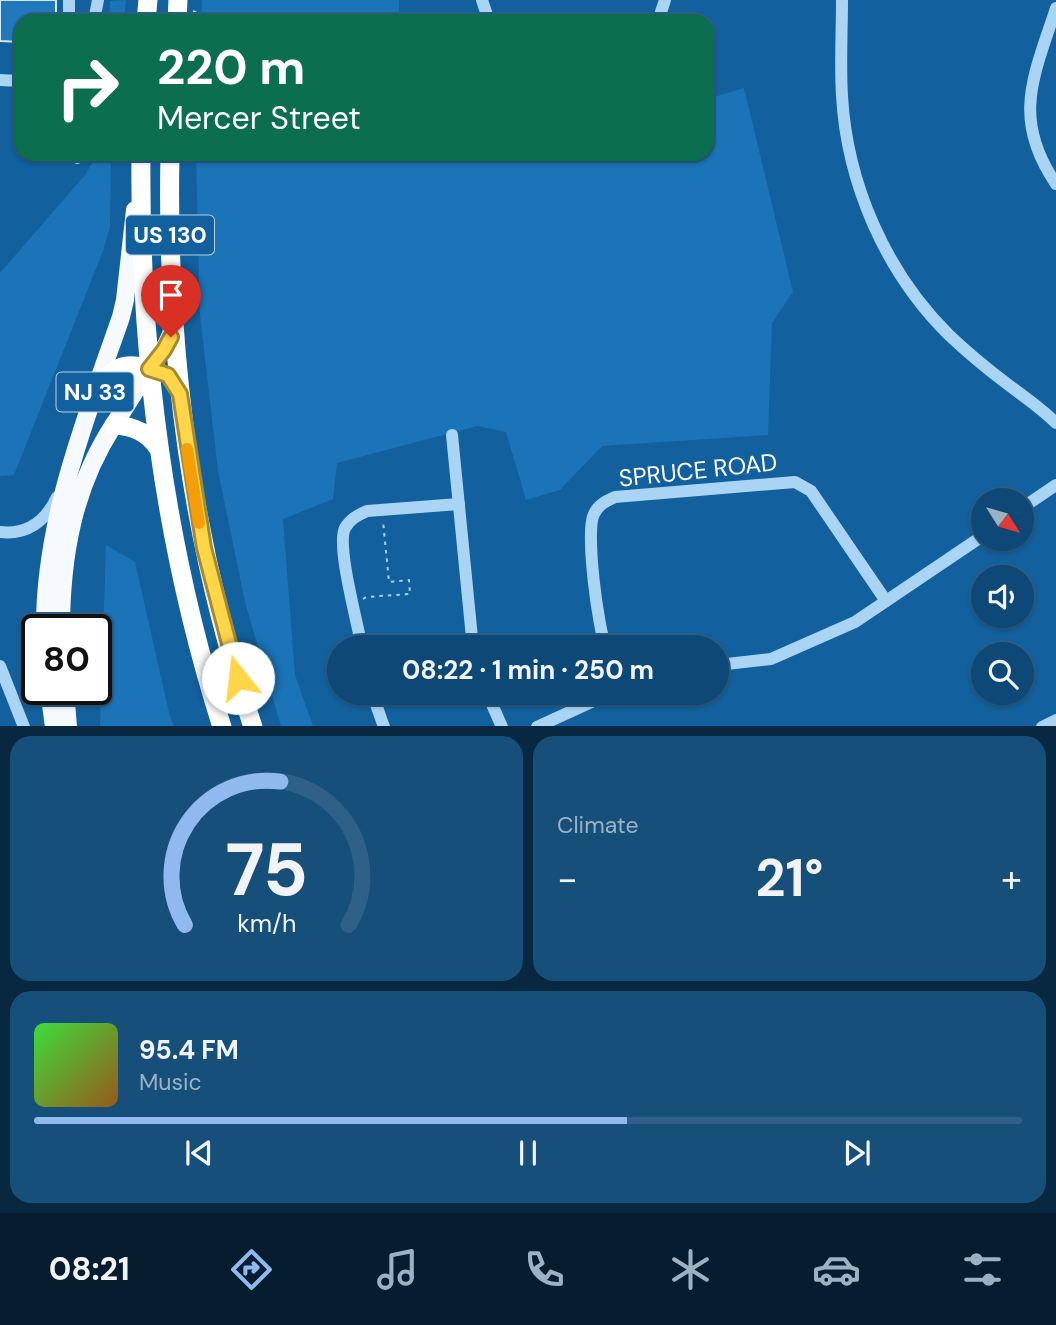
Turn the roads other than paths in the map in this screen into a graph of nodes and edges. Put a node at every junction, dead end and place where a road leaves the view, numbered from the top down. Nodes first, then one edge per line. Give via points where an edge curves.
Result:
1 (842, 0) edge
2 (1056, 8) edge
3 (140, 161) edge
4 (141, 161) edge
5 (170, 161) edge
6 (1056, 184) edge
7 (174, 315) junction
8 (149, 369) junction
9 (97, 386) junction
10 (180, 394) junction
11 (1056, 423) edge
12 (114, 425) junction
13 (452, 435) dead end
14 (159, 449) junction
15 (72, 461) junction
16 (1056, 485) edge
17 (1034, 500) edge
18 (459, 504) junction
19 (0, 532) edge
20 (971, 544) edge
21 (886, 601) junction
22 (45, 614) edge
23 (61, 614) edge
24 (359, 635) edge
25 (471, 635) edge
26 (602, 635) edge
27 (729, 665) edge
28 (0, 666) edge
29 (51, 705) edge
30 (66, 705) edge
31 (376, 705) edge
32 (492, 705) edge
33 (584, 705) edge
34 (1056, 720) edge
35 (24, 726) edge
36 (54, 726) edge
37 (68, 726) edge
38 (222, 726) edge
39 (253, 726) edge
40 (384, 726) edge
41 (502, 726) edge
42 (537, 726) edge
43 (1042, 726) edge

1 - 11 street via 846,128 859,185 878,233 907,284 947,333
2 - 6 street via 1030,99 1033,138
3 - 9 main road, NJ 33 via 125,300
4 - 8 highway, US 130
5 - 7 highway, US 130
7 - 8 main road, NJ 33 via 171,337
7 - 10 highway, US 130
8 - 9 highway via 126,365
8 - 10 highway via 168,375
8 - 12 main road, NJ 33
8 - 14 highway, US 130
9 - 15 main road, NJ 33
10 - 39 highway, US 130 via 204,548
12 - 14 highway via 137,429
12 - 23 main road, NJ 33 via 89,470 72,521 62,571
13 - 18 street
14 - 38 highway, US 130 via 183,584
15 - 19 street via 43,519 24,530
15 - 22 main road, NJ 33 via 50,561
16 - 17 street
18 - 24 street via 367,511 345,528 342,546
18 - 25 street
20 - 21 street
21 - 26 street, SPRUCE ROAD via 811,491 795,482 615,497 599,506 591,522
21 - 27 street via 855,622 771,659
28 - 35 street
29 - 36 main road
30 - 37 main road
31 - 40 street
32 - 41 street
33 - 42 street
34 - 43 street

